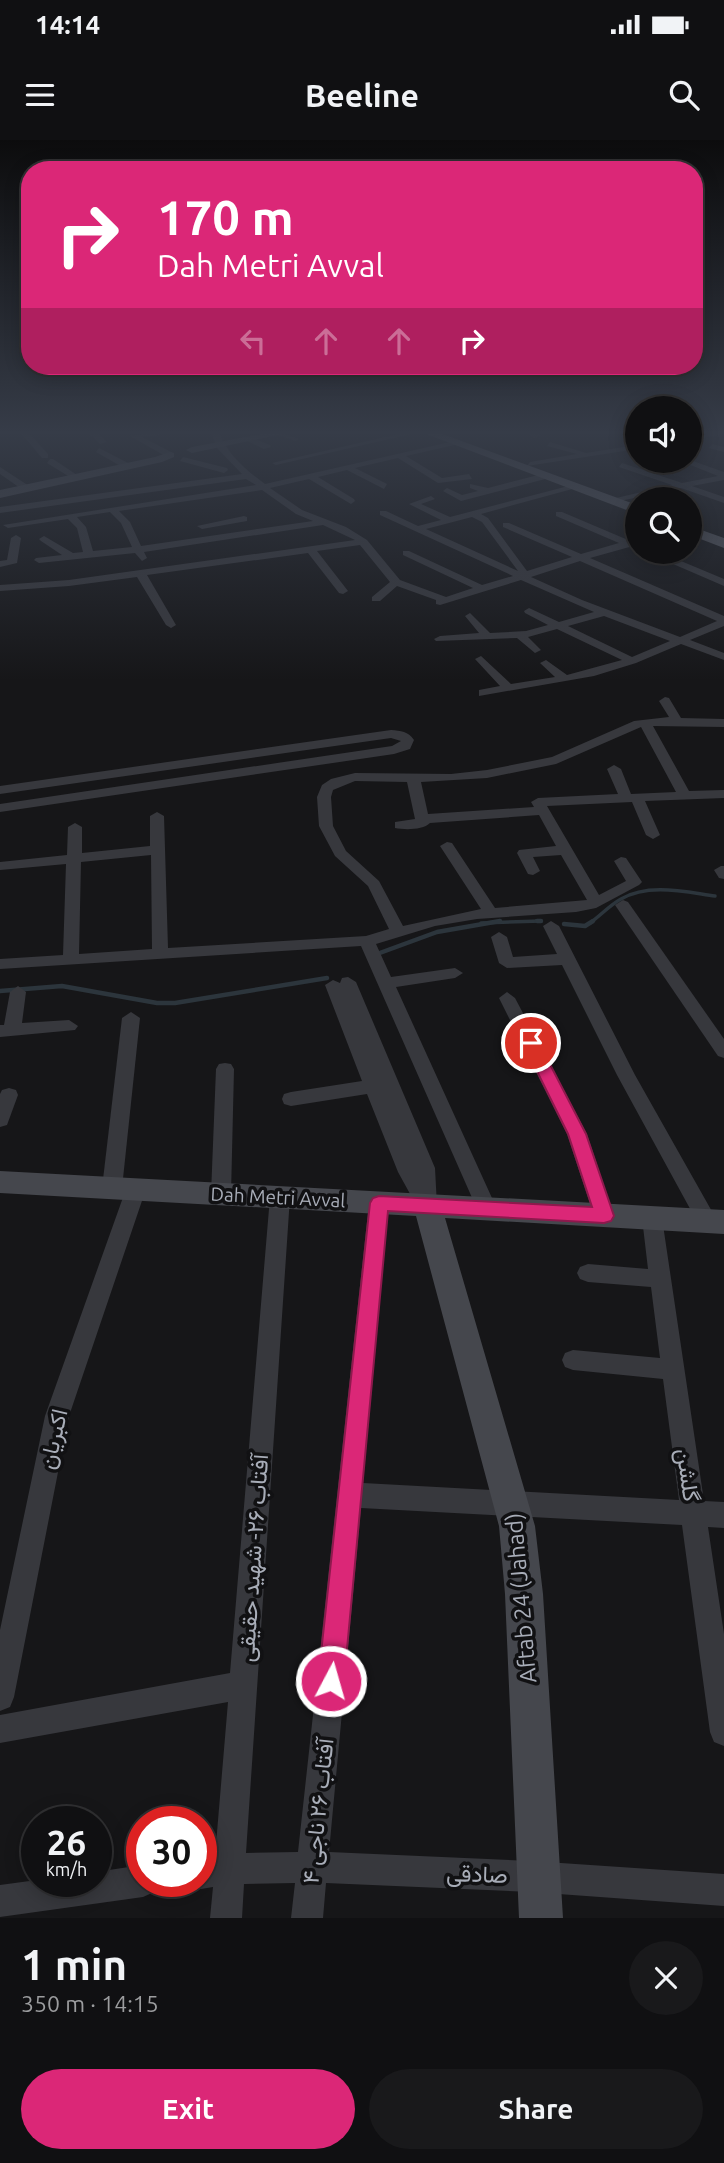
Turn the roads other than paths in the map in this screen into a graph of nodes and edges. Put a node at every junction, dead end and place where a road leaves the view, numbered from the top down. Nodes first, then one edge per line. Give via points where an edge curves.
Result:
1 (77, 515) edge
2 (118, 515) edge
3 (238, 515) edge
4 (306, 515) edge
5 (387, 515) edge
6 (438, 515) edge
7 (466, 515) edge
8 (476, 515) edge
9 (562, 515) edge
10 (71, 516) junction
11 (244, 519) junction
12 (3, 520) edge
13 (449, 520) junction
14 (323, 522) junction
15 (202, 526) dead end
16 (506, 526) dead end
17 (185, 528) dead end
18 (417, 528) junction
19 (702, 529) edge
20 (261, 532) junction
21 (248, 534) junction
22 (702, 535) edge
23 (724, 537) edge
24 (16, 538) junction
25 (44, 539) dead end
26 (625, 540) edge
27 (0, 542) edge
28 (197, 542) junction
29 (364, 542) junction
30 (724, 543) edge
31 (625, 546) edge
32 (162, 547) junction
33 (259, 547) dead end
34 (137, 550) junction
35 (206, 550) dead end
36 (312, 551) junction
37 (406, 553) dead end
38 (89, 555) junction
39 (72, 556) junction
40 (172, 556) dead end
41 (581, 558) junction
42 (39, 560) dead end
43 (0, 564) edge
44 (679, 564) edge
45 (144, 569) junction
46 (90, 570) dead end
47 (521, 576) junction
48 (396, 582) junction
49 (724, 583) edge
50 (0, 588) edge
51 (482, 589) junction
52 (343, 591) dead end
53 (376, 599) dead end
54 (529, 611) dead end
55 (605, 612) junction
56 (470, 616) dead end
57 (724, 621) edge
58 (172, 625) dead end
59 (556, 626) junction
60 (519, 634) junction
61 (487, 636) junction
62 (440, 639) dead end
63 (680, 640) junction
64 (535, 650) dead end
65 (481, 659) dead end
66 (632, 661) junction
67 (546, 663) dead end
68 (723, 663) edge
69 (565, 679) junction
70 (509, 689) junction
71 (483, 693) dead end
72 (665, 701) dead end
73 (677, 721) junction
74 (645, 723) junction
75 (724, 723) edge
76 (614, 769) dead end
77 (413, 778) junction
78 (0, 790) edge
79 (724, 794) edge
80 (685, 796) junction
81 (631, 798) junction
82 (540, 806) junction
83 (0, 808) edge
84 (157, 816) dead end
85 (422, 819) junction
86 (400, 825) dead end
87 (75, 827) dead end
88 (653, 835) dead end
89 (447, 846) dead end
90 (158, 850) junction
91 (565, 850) junction
92 (74, 858) junction
93 (621, 861) dead end
94 (0, 866) edge
95 (533, 871) dead end
96 (596, 903) junction
97 (623, 905) dead end
98 (491, 913) junction
99 (551, 926) dead end
100 (399, 933) junction
101 (499, 937) dead end
102 (368, 942) junction
103 (160, 954) junction
104 (567, 958) junction
105 (71, 959) junction
106 (0, 964) edge
107 (455, 973) dead end
108 (386, 983) junction
109 (341, 984) dead end
110 (18, 992) dead end
111 (508, 998) dead end
112 (131, 1018) dead end
113 (69, 1027) dead end
114 (6, 1031) edge
115 (364, 1041) junction
116 (724, 1052) edge
117 (225, 1069) dead end
118 (373, 1086) junction
119 (9, 1095) dead end
120 (291, 1099) dead end
121 (0, 1120) edge
122 (1, 1184) edge
123 (124, 1189) junction
124 (221, 1194) junction
125 (280, 1197) junction
126 (379, 1203) junction
127 (427, 1206) junction
128 (487, 1209) junction
129 (604, 1216) junction
130 (652, 1218) junction
131 (716, 1222) edge
132 (588, 1273) dead end
133 (660, 1279) junction
134 (573, 1360) dead end
135 (673, 1370) junction
136 (350, 1495) junction
137 (513, 1504) junction
138 (693, 1513) junction
139 (724, 1514) edge
140 (243, 1685) junction
141 (0, 1697) edge
142 (0, 1729) edge
143 (724, 1732) edge
144 (217, 1858) edge
145 (312, 1867) junction
146 (217, 1871) edge
147 (539, 1876) junction
148 (217, 1880) edge
149 (126, 1883) edge
150 (724, 1890) edge
151 (0, 1901) edge
152 (226, 1918) edge
153 (307, 1918) edge
154 (541, 1918) edge

1 - 10 street
2 - 34 street
3 - 11 street
4 - 14 street
5 - 18 street
6 - 13 street
7 - 13 street
8 - 47 street via 485,520 523,569
9 - 26 street
10 - 12 street via 24,523
10 - 38 street via 81,527
11 - 15 street
11 - 20 street
12 - 24 street
13 - 18 street
14 - 20 street
14 - 29 street
16 - 41 street
17 - 28 street
18 - 47 street
19 - 23 main road
20 - 21 street
21 - 28 street
21 - 33 street
22 - 30 main road
24 - 27 street
24 - 43 street via 12,563
25 - 39 street
28 - 32 street
28 - 35 street
29 - 36 street
29 - 48 street
31 - 41 street
32 - 34 street
32 - 40 street
34 - 38 street
34 - 45 street
36 - 45 street
36 - 52 street
37 - 51 street
38 - 39 street
39 - 42 street
39 - 46 street
41 - 47 street
41 - 57 street
44 - 49 street
45 - 50 street via 53,585
45 - 58 street
47 - 51 street
47 - 55 street
48 - 51 street via 443,601
48 - 53 street
54 - 59 street
55 - 59 street
55 - 63 street
56 - 61 street
57 - 63 street
59 - 60 street
59 - 66 street
60 - 61 street
60 - 64 street
61 - 62 street
63 - 66 street
63 - 68 street
65 - 70 street
66 - 69 street
67 - 69 street
69 - 70 street
70 - 71 street
72 - 73 street
73 - 74 street
73 - 75 street
74 - 77 street via 567,756 525,768
74 - 80 street
76 - 81 street
77 - 85 street
77 - 100 street via 336,782 324,797 326,826 340,853 374,884
78 - 83 street via 391,734 408,740 394,750
79 - 80 street
80 - 81 street
81 - 82 street
81 - 88 street
82 - 85 street
82 - 91 street
84 - 90 street
85 - 86 street via 423,823
87 - 92 street
89 - 98 street
90 - 92 street
90 - 103 street
91 - 95 street via 524,853
91 - 96 street
92 - 94 street
92 - 105 street
93 - 96 street via 634,882
96 - 98 street
97 - 116 street
98 - 100 street via 433,922
99 - 104 street
100 - 102 street
101 - 104 street via 507,963
102 - 103 street
102 - 108 street
103 - 105 street
104 - 131 street via 626,1075
105 - 106 street
107 - 108 street
108 - 128 street
109 - 115 street
110 - 114 street
111 - 129 street via 577,1134
112 - 123 street, اکبریان
113 - 114 street
115 - 118 street
115 - 127 street via 425,1168
117 - 124 street
118 - 120 street
118 - 127 street
119 - 121 street
122 - 123 main road, Dah Metri Avval
123 - 124 main road, Dah Metri Avval
123 - 141 street, اکبریان via 57,1416
124 - 125 main road, Dah Metri Avval
125 - 126 main road, Dah Metri Avval
125 - 140 street, آفتاب ۲۶- شهید حقیقی
126 - 127 main road, Dah Metri Avval
126 - 136 street, آفتاب ۲۶ ناجی ۴
127 - 128 main road, Dah Metri Avval
127 - 137 main road, Aftab 24 (Jahad)
128 - 129 main road, Dah Metri Avval
129 - 130 main road, Dah Metri Avval
130 - 131 main road, Dah Metri Avval
130 - 133 street, گلشن
132 - 133 street
133 - 135 street, گلشن
134 - 135 street
135 - 138 street, گلشن
136 - 137 street
136 - 145 street, آفتاب ۲۶ ناجی ۴
137 - 138 street
137 - 147 main road, Aftab 24 (Jahad) via 523,1570
138 - 139 street
138 - 143 street, گلشن
140 - 142 street
140 - 144 street, آفتاب ۲۶- شهید حقیقی
145 - 146 street, صادقی
145 - 147 street, صادقی
145 - 153 street, آفتاب ۲۶ ناجی ۴
147 - 150 street, صادقی
147 - 154 main road, Aftab 24 (Jahad)
148 - 152 street, آفتاب ۲۶- شهید حقیقی
149 - 151 street

